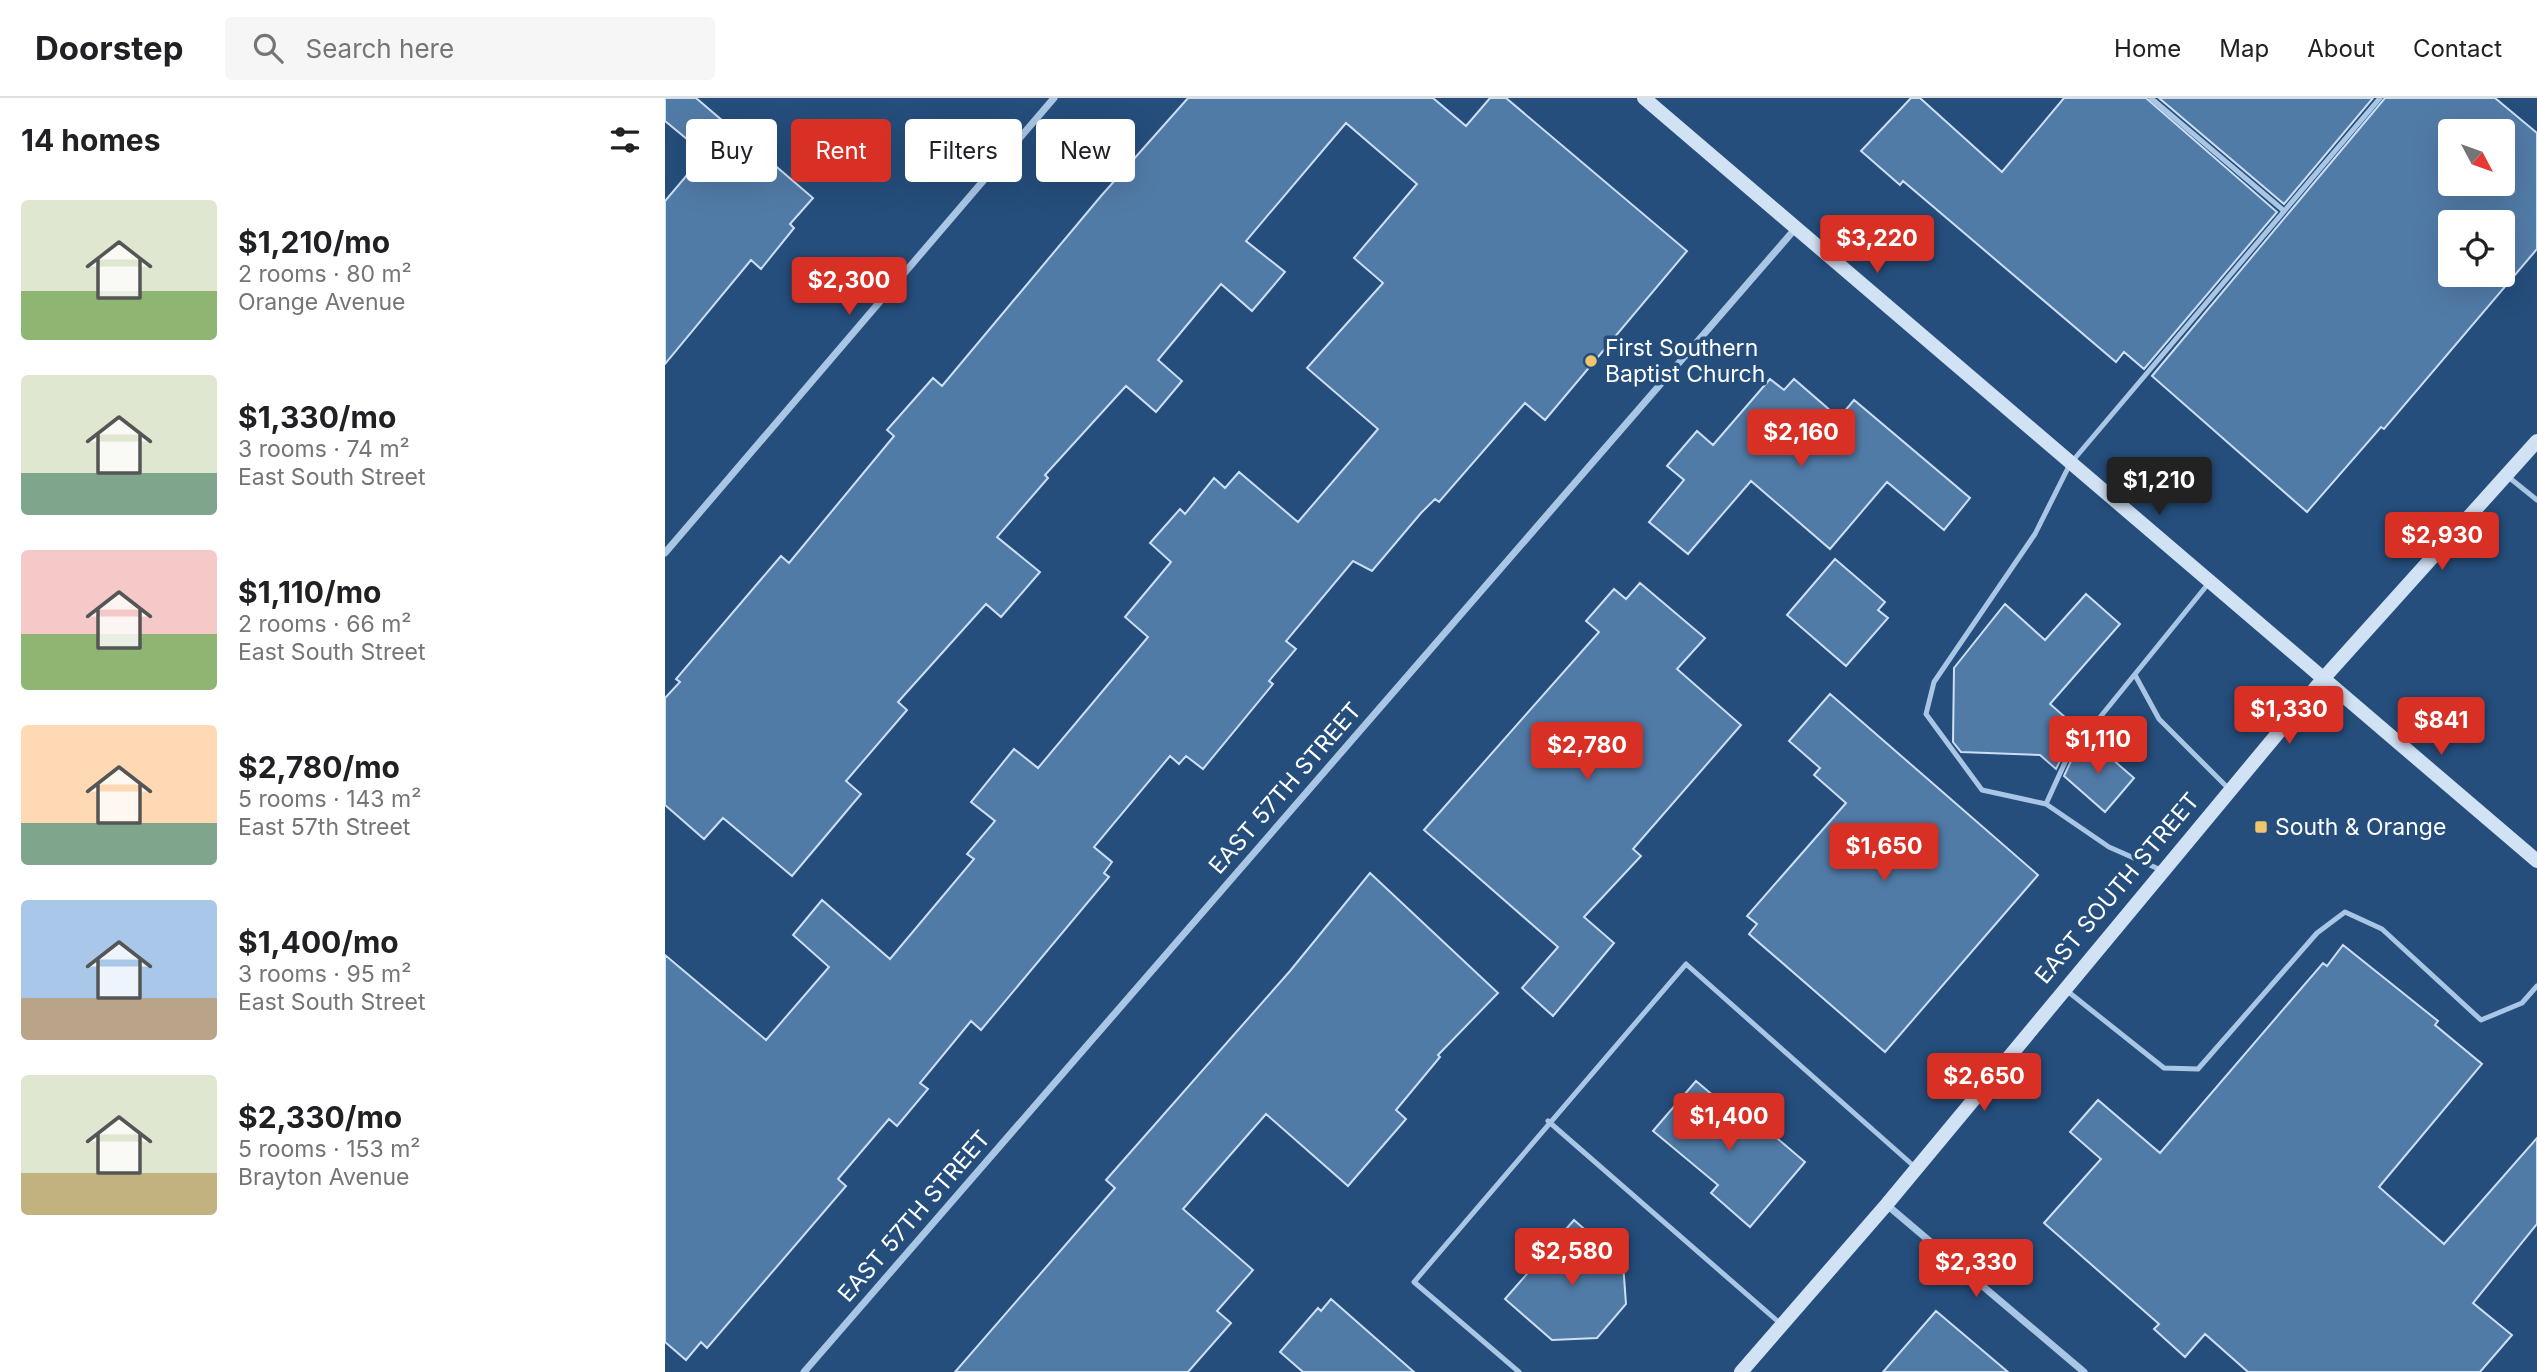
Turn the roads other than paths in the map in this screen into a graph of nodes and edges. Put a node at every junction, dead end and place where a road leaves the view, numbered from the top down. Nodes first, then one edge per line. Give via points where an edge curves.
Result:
1 (1054, 98) edge
2 (1644, 98) edge
3 (2151, 98) edge
4 (2380, 98) edge
5 (2283, 211) junction
6 (1795, 229) junction
7 (2537, 441) edge
8 (2070, 464) junction
9 (2506, 475) junction
10 (2537, 500) edge
11 (665, 553) edge
12 (2209, 583) junction
13 (2135, 675) junction
14 (2322, 680) junction
15 (2229, 789) junction
16 (2046, 804) junction
17 (2537, 861) edge
18 (2161, 870) junction
19 (2537, 986) edge
20 (2063, 989) junction
21 (1548, 1121) junction
22 (1916, 1168) junction
23 (1887, 1204) junction
24 (1782, 1325) junction
25 (804, 1372) edge
26 (1519, 1372) edge
27 (1741, 1372) edge
28 (2084, 1372) edge

1 - 11 street
2 - 6 main road
3 - 5 lane
4 - 5 lane
5 - 8 lane
6 - 8 main road
6 - 25 street, EAST 57TH STREET
7 - 9 main road, EAST SOUTH STREET
8 - 12 main road
8 - 16 lane via 2035,534 1934,682 1926,714 1982,790
9 - 10 lane
9 - 14 main road, EAST SOUTH STREET
12 - 13 lane
12 - 14 main road
13 - 15 lane via 2159,719
13 - 16 lane via 2067,758
14 - 15 main road, EAST SOUTH STREET
14 - 17 main road
15 - 18 main road, EAST SOUTH STREET
16 - 18 lane via 2109,847
18 - 20 main road, EAST SOUTH STREET
19 - 20 lane via 2522,1003 2481,1020 2382,929 2345,912 2317,933 2198,1069 2164,1068
20 - 22 main road, EAST SOUTH STREET
21 - 22 lane via 1686,964
21 - 24 lane
21 - 26 lane via 1414,1282
22 - 23 main road, EAST SOUTH STREET
23 - 24 main road, EAST SOUTH STREET
23 - 28 street
24 - 27 main road, EAST SOUTH STREET

